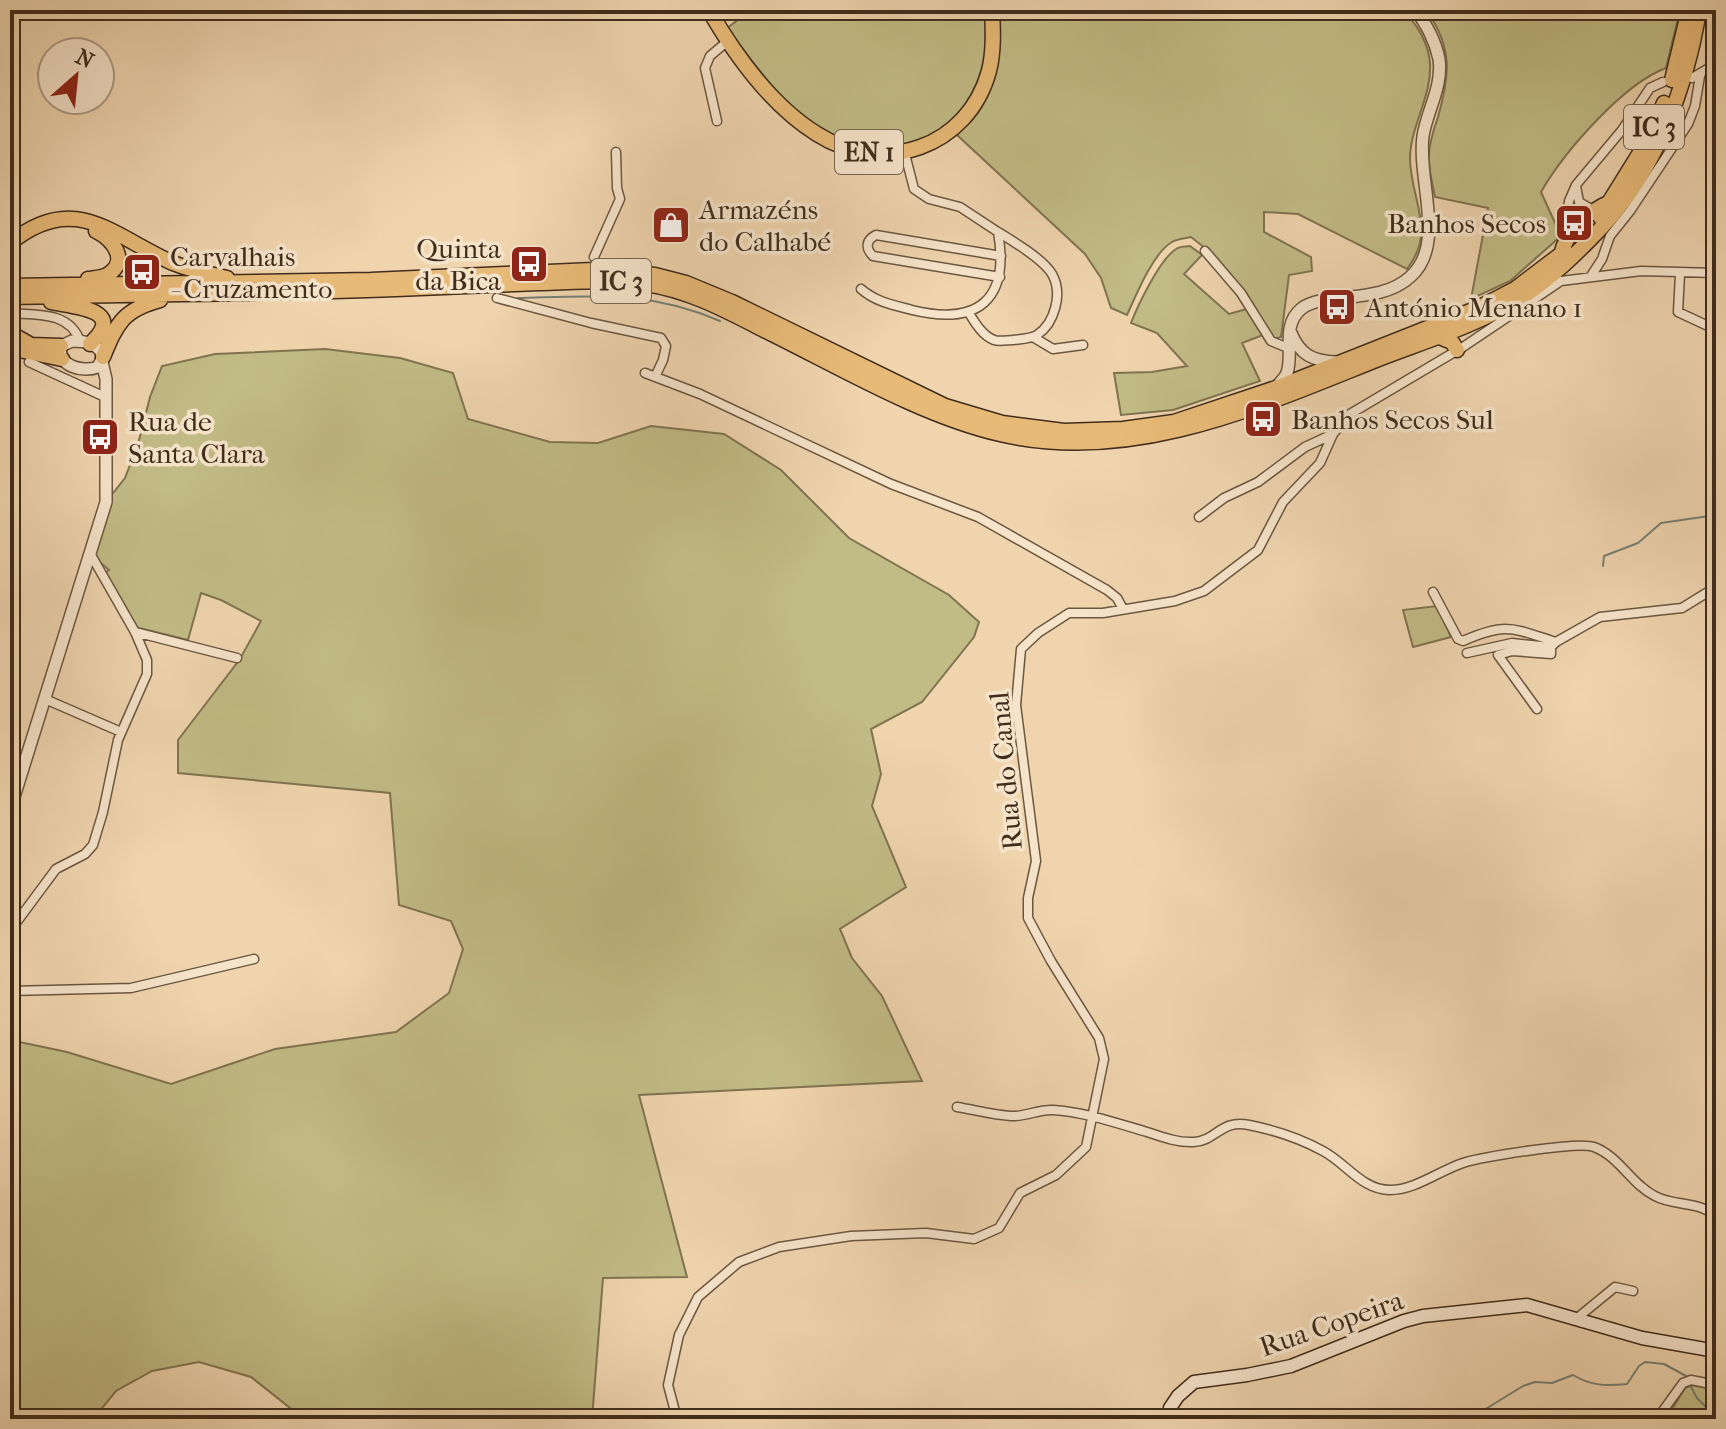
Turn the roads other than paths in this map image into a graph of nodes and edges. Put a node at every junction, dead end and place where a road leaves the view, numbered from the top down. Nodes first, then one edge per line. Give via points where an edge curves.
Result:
1 (709, 10) edge
2 (992, 10) edge
3 (1416, 10) edge
4 (1689, 10) edge
5 (1699, 10) edge
6 (729, 40) junction
7 (1716, 64) edge
8 (1663, 82) dead end
9 (717, 121) dead end
10 (616, 152) dead end
11 (905, 154) junction
12 (1576, 185) junction
13 (1610, 202) junction
14 (1593, 210) junction
15 (998, 232) junction
16 (10, 243) edge
17 (1562, 248) junction
18 (1205, 251) dead end
19 (10, 256) edge
20 (1001, 256) junction
21 (594, 257) dead end
22 (1716, 273) edge
23 (1680, 274) junction
24 (1591, 276) junction
25 (1000, 277) junction
26 (247, 282) junction
27 (69, 285) junction
28 (861, 289) dead end
29 (13, 293) edge
30 (179, 295) junction
31 (497, 298) dead end
32 (10, 313) edge
33 (969, 313) junction
34 (61, 320) junction
35 (1706, 325) dead end
36 (1462, 326) junction
37 (1291, 332) junction
38 (10, 333) edge
39 (1437, 336) junction
40 (1033, 337) junction
41 (85, 342) junction
42 (10, 343) edge
43 (1083, 345) dead end
44 (1288, 348) junction
45 (63, 349) junction
46 (1460, 349) junction
47 (103, 360) junction
48 (29, 362) dead end
49 (1343, 362) junction
50 (88, 370) junction
51 (645, 373) dead end
52 (655, 377) junction
53 (1276, 388) junction
54 (105, 394) junction
55 (1333, 434) junction
56 (1199, 517) dead end
57 (91, 555) junction
58 (1716, 587) edge
59 (1433, 592) dead end
60 (1123, 609) junction
61 (135, 632) junction
62 (1553, 644) junction
63 (1467, 653) dead end
64 (237, 658) dead end
65 (45, 699) junction
66 (1537, 709) dead end
67 (121, 732) junction
68 (10, 810) edge
69 (10, 931) edge
70 (254, 959) dead end
71 (10, 991) edge
72 (957, 1107) dead end
73 (1092, 1116) junction
74 (1716, 1217) edge
75 (1633, 1291) dead end
76 (1716, 1317) edge
77 (1576, 1319) junction
78 (1716, 1323) edge
79 (1716, 1351) edge
80 (1716, 1385) edge
81 (677, 1419) edge
82 (1168, 1419) edge
83 (1657, 1419) edge

1 - 6 main road, EN 1
2 - 11 main road, EN 1 via 993,51 972,108 943,135
3 - 37 street via 1432,32 1440,62 1423,134 1430,233 1424,258 1409,279 1386,292 1302,308
4 - 13 main road, IC 3 via 1670,87 1651,135
5 - 36 main road, IC 3 via 1661,138 1606,224 1521,298
6 - 9 street via 710,56 705,68
6 - 11 main road, EN 1 via 763,86 816,134 858,151
7 - 24 street via 1696,77 1688,124 1610,236
8 - 12 street via 1650,88
10 - 21 street via 620,199
11 - 15 street via 914,189 960,207
12 - 14 street via 1579,202
12 - 17 street
13 - 14 main road
13 - 17 main road, IC 3
14 - 17 main road
15 - 20 street
15 - 40 street via 1051,272 1056,285 1054,313
16 - 26 main road via 51,219 77,218 193,270
17 - 49 main road, IC 3 via 1515,289
18 - 44 street via 1241,293 1271,341
19 - 27 main road via 30,237 56,227 83,226 110,239 118,257 111,271
20 - 25 street
20 - 25 street via 876,235 867,244 873,256
22 - 23 street, Rua do Canal
23 - 24 street, Rua do Canal
23 - 35 street via 1678,312
24 - 46 street, Rua do Canal via 1561,281
25 - 33 street via 983,304
26 - 27 main road, IC 3
26 - 53 main road, IC 3 via 593,270 655,275 732,302 945,406 1002,423 1048,429 1123,429 1174,422
27 - 29 main road, IC 3
28 - 33 street via 874,300 936,316
29 - 30 main road, IC 3
29 - 41 main road via 99,313 103,326
30 - 39 main road, IC 3 via 592,281 652,285 684,292 941,416 999,434 1063,442 1123,440 1196,427
30 - 47 main road via 129,312
31 - 52 street via 661,338 666,346
32 - 34 street
33 - 40 street via 994,340
34 - 41 street
34 - 45 street
36 - 39 main road, IC 3
36 - 46 main road
37 - 44 street
37 - 49 street via 1302,352 1313,359
38 - 45 main road via 31,345
39 - 46 main road
40 - 43 street via 1053,349
41 - 45 street
41 - 47 street via 101,351
42 - 45 main road via 24,351
44 - 53 street via 1286,374
45 - 50 street via 67,364
46 - 55 street, Rua do Canal via 1350,414
47 - 50 street
47 - 54 street
48 - 54 street
49 - 53 main road, IC 3
50 - 54 street
51 - 52 street
52 - 60 street via 891,484 978,517 1107,590
54 - 57 street via 106,502
55 - 56 street
55 - 60 street, Rua do Canal via 1320,463 1283,502 1258,550 1204,591
57 - 61 street
57 - 65 street
58 - 62 street via 1682,608 1600,617
59 - 62 street via 1458,639 1503,627
60 - 73 street, Rua do Canal via 1069,613 1038,633 1021,649 1016,705 1036,861 1028,918 1099,1038 1104,1059
61 - 64 street
61 - 67 street via 147,674
62 - 63 street via 1512,643
62 - 66 street via 1551,654 1498,655
65 - 67 street
65 - 68 street
67 - 69 street via 93,845 56,869
70 - 71 street via 131,988
72 - 73 street via 1013,1116 1050,1110
73 - 74 street via 1195,1142 1230,1124 1245,1124 1323,1151 1369,1185 1388,1190 1486,1158 1583,1144 1605,1153 1652,1195 1708,1208
73 - 81 street, Rua do Canal via 1086,1147 1056,1175 1020,1193 999,1228 974,1239 926,1233 851,1236 779,1247 739,1262 698,1297 679,1335 668,1385
75 - 77 street via 1615,1287
76 - 78 street
77 - 79 main road, Rua Copeira
77 - 82 main road, Rua Copeira via 1527,1305 1423,1316 1291,1366 1194,1382 1178,1396
80 - 83 street via 1683,1383

